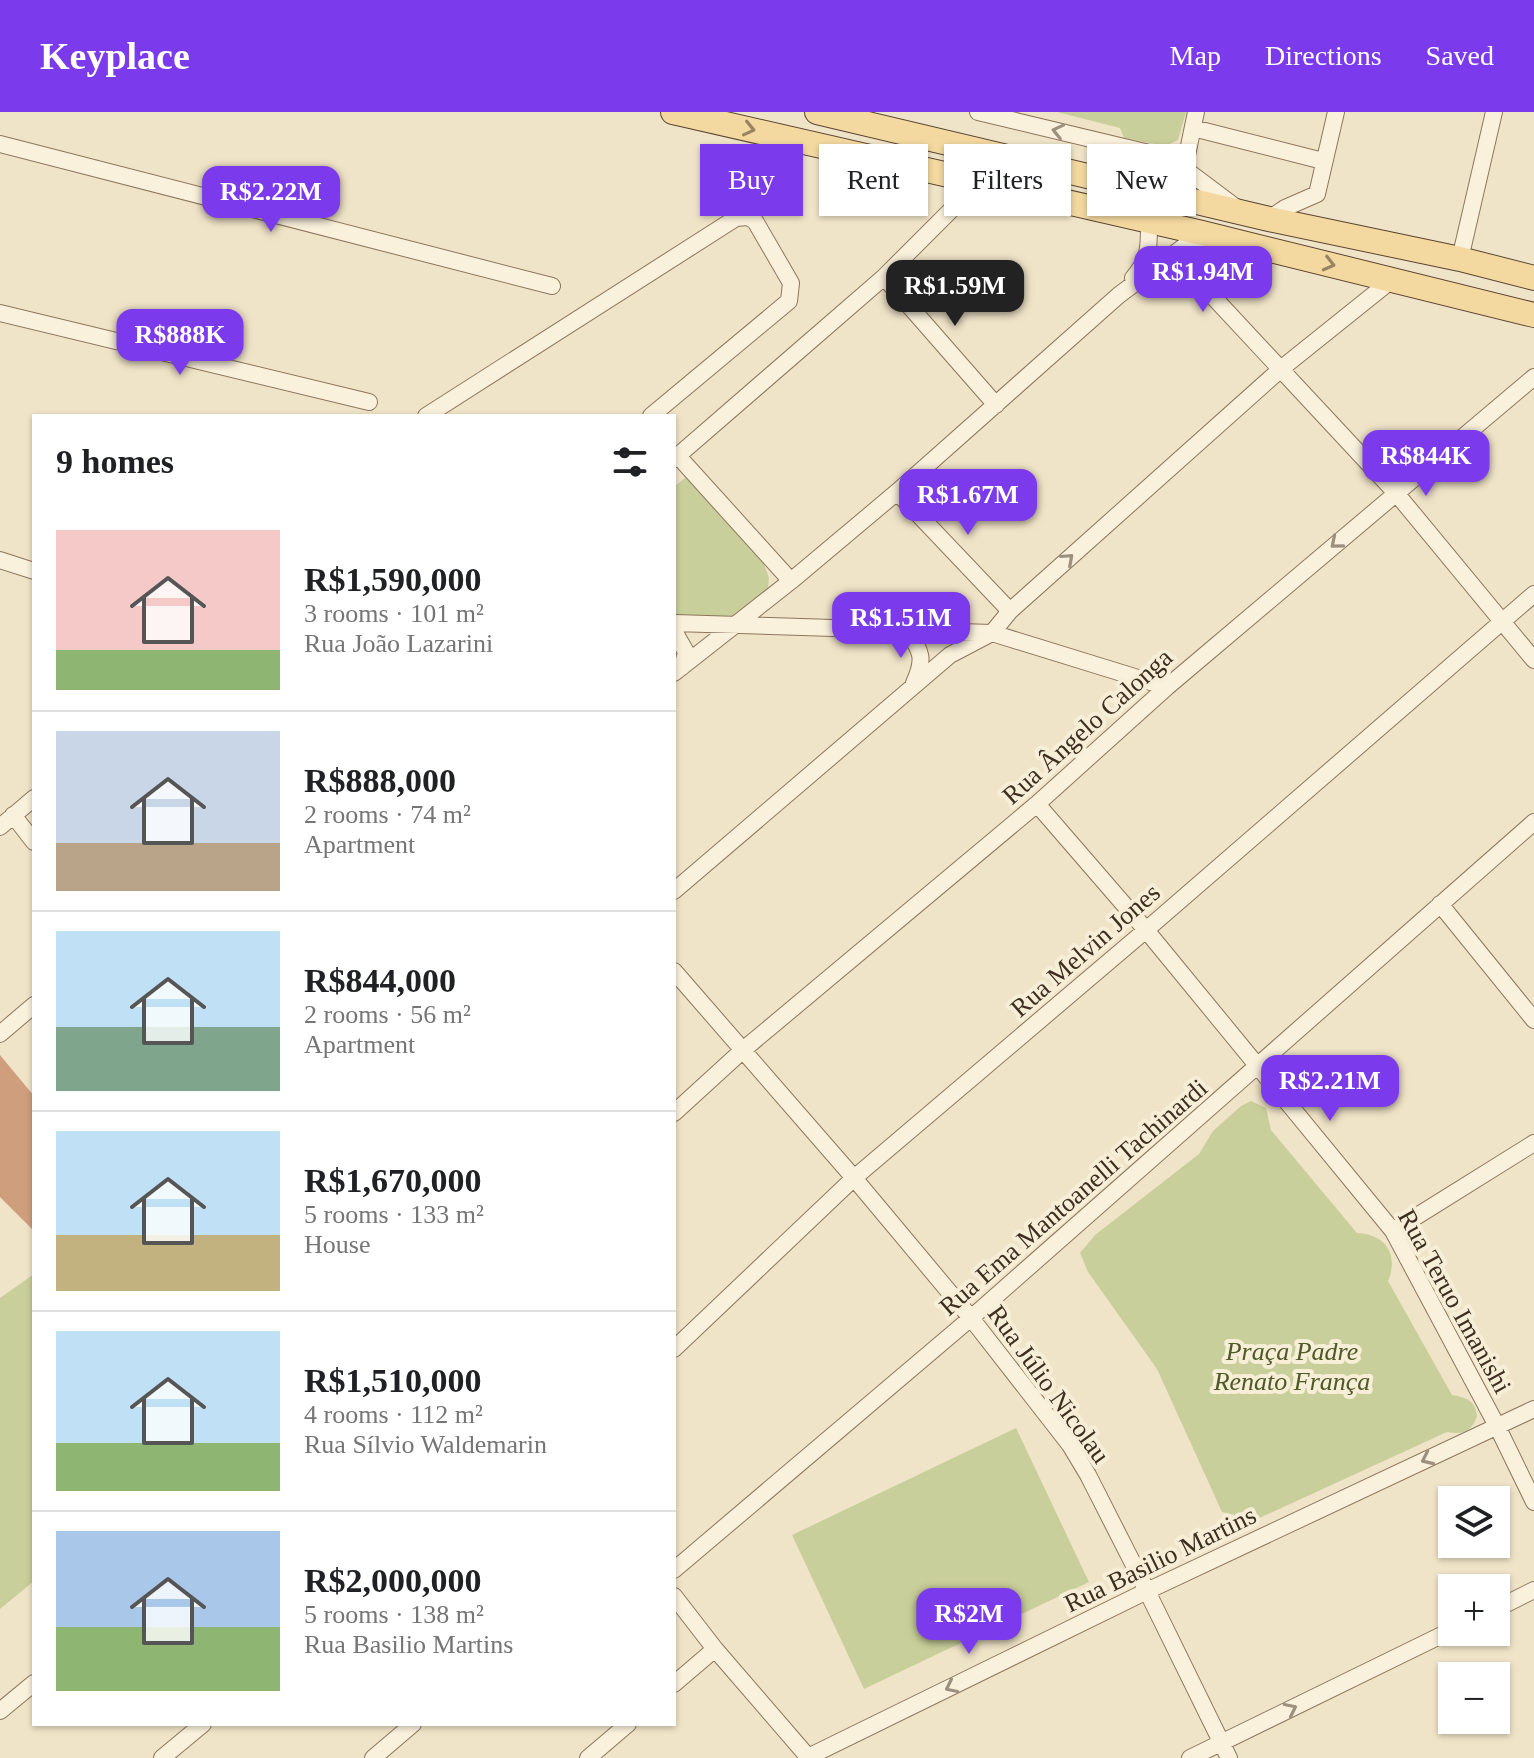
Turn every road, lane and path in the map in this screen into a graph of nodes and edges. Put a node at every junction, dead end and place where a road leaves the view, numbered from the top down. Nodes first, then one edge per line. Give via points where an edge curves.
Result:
1 (673, 112) edge
2 (817, 112) edge
3 (978, 112) edge
4 (1336, 112) edge
5 (1494, 112) edge
6 (891, 120) edge
7 (1194, 120) edge
8 (0, 144) edge
9 (964, 144) edge
10 (1112, 144) edge
11 (1189, 144) edge
12 (1323, 161) junction
13 (1071, 172) edge
14 (944, 174) edge
15 (1196, 179) edge
16 (1071, 203) edge
17 (1240, 210) junction
18 (944, 216) edge
19 (1269, 219) junction
20 (1149, 221) junction
21 (1202, 233) junction
22 (1460, 259) junction
23 (884, 277) junction
24 (1534, 278) edge
25 (1393, 279) junction
26 (552, 286) dead end
27 (1119, 295) junction
28 (0, 313) edge
29 (1534, 315) edge
30 (1282, 368) junction
31 (1534, 377) edge
32 (369, 402) dead end
33 (996, 405) junction
34 (429, 414) edge
35 (653, 414) edge
36 (676, 458) edge
37 (897, 492) junction
38 (1396, 493) junction
39 (0, 560) edge
40 (32, 570) edge
41 (791, 581) junction
42 (1534, 594) edge
43 (1010, 611) junction
44 (1501, 622) junction
45 (676, 623) edge
46 (736, 623) junction
47 (907, 630) junction
48 (992, 633) junction
49 (676, 634) edge
50 (1534, 660) edge
51 (678, 670) edge
52 (912, 687) junction
53 (1167, 687) junction
54 (32, 800) edge
55 (1037, 804) junction
56 (13, 815) junction
57 (1534, 822) edge
58 (0, 827) edge
59 (32, 839) edge
60 (676, 889) edge
61 (1440, 904) junction
62 (1146, 930) junction
63 (676, 973) edge
64 (32, 1007) edge
65 (1534, 1020) edge
66 (0, 1034) edge
67 (743, 1050) junction
68 (1258, 1066) junction
69 (676, 1111) edge
70 (1534, 1143) edge
71 (854, 1178) junction
72 (1393, 1231) junction
73 (971, 1318) junction
74 (676, 1347) edge
75 (1534, 1409) edge
76 (1497, 1426) junction
77 (1534, 1502) edge
78 (676, 1568) edge
79 (1534, 1590) edge
80 (1147, 1591) junction
81 (676, 1599) edge
82 (1510, 1602) edge
83 (1438, 1637) edge
84 (715, 1649) junction
85 (676, 1682) edge
86 (32, 1685) edge
87 (0, 1711) edge
88 (201, 1726) edge
89 (411, 1726) edge
90 (626, 1726) edge
91 (1225, 1751) edge
92 (162, 1758) edge
93 (373, 1758) edge
94 (588, 1758) edge
95 (808, 1758) edge
96 (1190, 1758) edge

1 -> 14 main road
2 - 6 main road
10 -> 3 street
4 - 12 street
5 - 22 street
6 - 9 main road
7 - 11 street
7 - 12 street
8 - 26 street
12 - 19 street via 1317,194
13 - 17 main road
15 - 17 street
16 - 20 main road
17 - 19 main road
18 - 23 street
19 - 22 main road
20 - 21 main road
20 - 27 street via 1145,263
21 -> 25 main road
21 - 27 street
21 - 30 street via 1198,277
22 - 24 main road
23 - 33 street
23 - 36 street
25 - 29 main road
25 - 30 street
27 - 33 street
28 - 32 street
30 - 38 street
43 -> 30 street
31 - 38 street, Rua Ângelo Calonga
33 - 37 street
34 - 35 street via 736,218 748,217 791,283 789,301
36 - 41 street
37 - 41 street
37 - 43 street
38 - 44 street
38 -> 53 street, Rua Ângelo Calonga
39 - 40 street
41 - 46 street
42 - 44 street, Rua Melvin Jones
43 - 48 street
44 - 50 street
44 - 62 street, Rua Melvin Jones
45 - 46 street
46 - 47 street
46 - 51 street
47 - 48 street
47 - 52 street via 919,647 922,665
48 - 52 street via 950,655
48 - 53 street
49 - 51 street via 686,652
52 - 60 street
53 - 55 street, Rua Ângelo Calonga
54 - 56 street
55 - 62 street, Rua Teruo Imanishi
55 - 67 street, Rua Ângelo Calonga
56 - 58 street
56 - 59 street
57 - 61 street, Rua Ema Mantoanelli Tachinardi
61 - 65 street
61 - 68 street, Rua Ema Mantoanelli Tachinardi
62 - 68 street, Rua Teruo Imanishi
62 - 71 street, Rua Melvin Jones
63 - 67 street, Rua Júlio Nicolau
64 - 66 street
67 - 69 street, Rua Ângelo Calonga
67 - 71 street, Rua Júlio Nicolau
68 - 72 street, Rua Teruo Imanishi
68 - 73 street, Rua Ema Mantoanelli Tachinardi
70 - 72 street
71 - 73 street, Rua Júlio Nicolau
71 - 74 street, Rua Melvin Jones
72 - 76 street, Rua Teruo Imanishi
73 - 78 street, Rua Ema Mantoanelli Tachinardi
73 - 80 street, Rua Júlio Nicolau via 1070,1445
75 - 76 street, Rua Basilio Martins
76 - 77 street, Rua Teruo Imanishi
76 -> 80 street, Rua Basilio Martins
79 - 82 street
80 - 91 street, Rua Júlio Nicolau
80 -> 95 street, Rua Basilio Martins
81 - 84 street
91 -> 83 street
84 - 85 street
84 - 95 street
86 - 87 street
88 - 92 street
89 - 93 street
90 - 94 street
91 - 96 street

